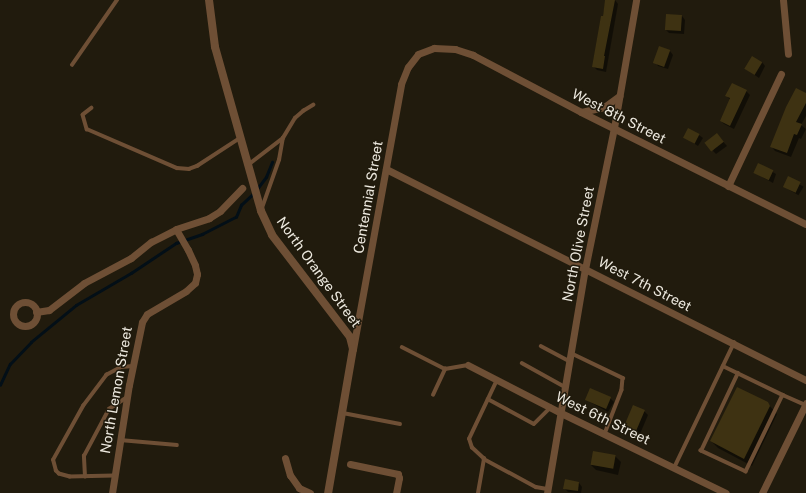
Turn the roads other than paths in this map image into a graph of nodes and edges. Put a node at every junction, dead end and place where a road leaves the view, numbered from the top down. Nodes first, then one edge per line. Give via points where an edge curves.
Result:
1 (117, 0) edge
2 (209, 0) edge
3 (636, 0) edge
4 (783, 0) edge
5 (418, 54) joint
6 (788, 54) dead end
7 (72, 65) dead end
8 (781, 74) dead end
9 (619, 96) junction
10 (313, 105) dead end
11 (92, 108) dead end
12 (581, 112) junction
13 (614, 128) junction
14 (240, 138) junction
15 (283, 138) junction
16 (247, 166) junction
17 (386, 169) junction
18 (728, 186) junction
19 (242, 188) dead end
20 (261, 211) junction
21 (806, 224) edge
22 (176, 229) junction
23 (585, 269) junction
24 (36, 312) dead end
25 (734, 343) junction
26 (540, 346) dead end
27 (402, 347) dead end
28 (353, 349) junction
29 (571, 354) junction
30 (570, 361) junction
31 (522, 363) dead end
32 (468, 365) joint
33 (133, 366) junction
34 (723, 366) junction
35 (445, 369) junction
36 (738, 373) junction
37 (498, 380) junction
38 (806, 380) edge
39 (566, 387) junction
40 (433, 395) dead end
41 (783, 395) junction
42 (127, 397) junction
43 (488, 399) junction
44 (806, 404) edge
45 (551, 407) junction
46 (342, 413) junction
47 (562, 413) junction
48 (400, 424) dead end
49 (605, 434) junction
50 (120, 440) junction
51 (177, 445) dead end
52 (285, 458) dead end
53 (484, 459) junction
54 (350, 464) dead end
55 (674, 468) junction
56 (114, 476) junction
57 (85, 477) junction
58 (715, 490) edge
59 (547, 491) edge
60 (112, 493) edge
61 (310, 493) edge
62 (328, 493) edge
63 (396, 493) edge
64 (478, 493) edge
65 (726, 493) edge
66 (762, 493) edge

1 - 7 lane
2 - 14 street, North Orange Street via 215,47
3 - 9 street, North Olive Street
4 - 6 street
5 - 12 street, West 8th Street via 434,48 473,55
5 - 17 street, Centennial Street via 408,67 401,84
8 - 18 street
9 - 12 street via 604,107
9 - 13 street, North Olive Street
10 - 15 lane via 295,118
11 - 14 lane via 83,115 87,129 177,168 189,169 197,166
12 - 13 street, West 8th Street
13 - 18 street, West 8th Street
13 - 23 street, North Olive Street
14 - 16 street, North Orange Street
15 - 16 lane
15 - 20 lane via 279,160
16 - 20 street, North Orange Street
17 - 23 street, West 7th Street
17 - 28 street, Centennial Street
18 - 21 street, West 8th Street
19 - 22 street via 220,211 209,218
20 - 28 street, North Orange Street via 272,235 350,337
22 - 24 street via 151,242 131,258 84,283 49,310
22 - 33 street, North Lemon Street via 195,265 195,283 148,314 140,327
23 - 25 street, West 7th Street
23 - 29 street, North Olive Street
25 - 34 lane
25 - 38 street, West 7th Street
26 - 30 lane
27 - 35 lane
28 - 46 street, North Orange Street
29 - 30 street, North Olive Street
29 - 49 lane via 623,378 622,390
30 - 39 street, North Olive Street
31 - 39 lane
32 - 35 lane
32 - 37 street, West 6th Street
33 - 42 street, North Lemon Street
33 - 57 lane via 121,367 106,375 83,406 53,460 59,474
34 - 36 lane
34 - 55 lane
35 - 40 lane
36 - 41 lane
36 - 41 lane via 701,451 746,472
37 - 43 lane
37 - 45 street, West 6th Street
39 - 47 street, North Olive Street
41 - 44 lane
42 - 50 street, North Lemon Street
42 - 57 lane via 110,409 84,456
43 - 45 lane via 534,424
43 - 53 lane via 469,439 472,448
44 - 66 street
45 - 47 street, West 6th Street
46 - 48 lane
46 - 62 street, North Orange Street
47 - 49 street, West 6th Street
47 - 59 street, North Olive Street
49 - 55 street, West 6th Street
50 - 51 lane
50 - 56 street, North Lemon Street
52 - 61 street via 290,475 299,488
53 - 59 lane
53 - 64 lane
54 - 63 street via 398,474
55 - 58 street, West 6th Street
56 - 57 lane
56 - 60 street, North Lemon Street
58 - 65 street, West 6th Street

